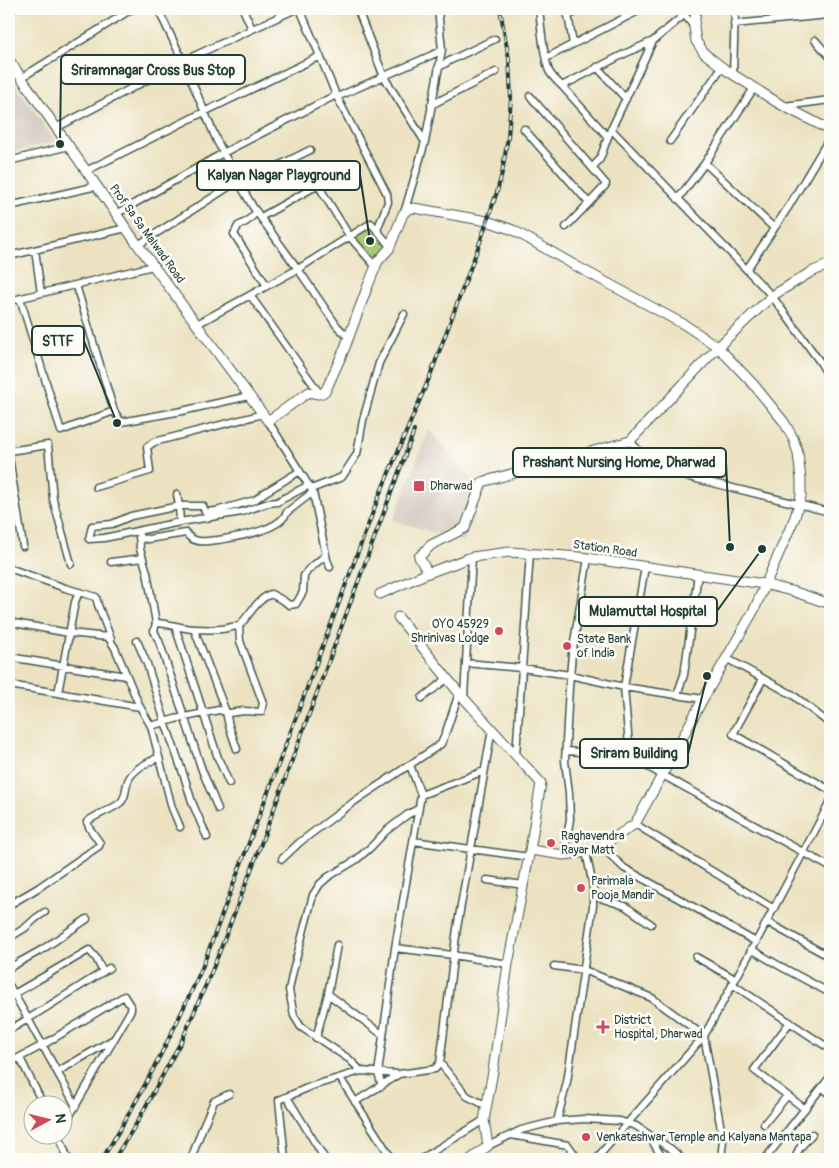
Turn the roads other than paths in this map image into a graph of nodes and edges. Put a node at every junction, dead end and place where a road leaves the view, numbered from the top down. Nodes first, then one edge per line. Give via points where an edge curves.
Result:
1 (14, 9) edge
2 (132, 9) edge
3 (158, 9) edge
4 (243, 9) edge
5 (298, 9) edge
6 (368, 9) edge
7 (438, 9) edge
8 (538, 9) edge
9 (581, 9) edge
10 (680, 9) edge
11 (696, 9) edge
12 (735, 9) edge
13 (636, 10) edge
14 (9, 11) edge
15 (567, 12) edge
16 (829, 13) edge
17 (684, 15) junction
18 (734, 24) junction
19 (694, 27) junction
20 (252, 29) junction
21 (495, 39) dead end
22 (815, 40) dead end
23 (653, 41) junction
24 (573, 44) junction
25 (441, 51) junction
26 (320, 56) junction
27 (830, 56) edge
28 (546, 58) junction
29 (9, 60) edge
30 (183, 61) junction
31 (722, 67) junction
32 (438, 68) junction
33 (597, 68) junction
34 (496, 72) dead end
35 (733, 74) junction
36 (384, 76) junction
37 (21, 78) junction
38 (562, 86) junction
39 (754, 88) junction
40 (337, 96) junction
41 (530, 96) dead end
42 (626, 99) junction
43 (830, 100) edge
44 (431, 105) junction
45 (783, 106) junction
46 (204, 112) junction
47 (56, 128) junction
48 (524, 129) dead end
49 (611, 130) junction
50 (830, 130) edge
51 (608, 137) junction
52 (830, 137) edge
53 (670, 140) dead end
54 (425, 142) junction
55 (69, 146) junction
56 (310, 150) dead end
57 (223, 153) junction
58 (9, 161) edge
59 (705, 163) junction
60 (592, 168) junction
61 (86, 171) junction
62 (239, 183) junction
63 (97, 186) junction
64 (678, 199) junction
65 (589, 203) junction
66 (9, 206) edge
67 (116, 214) junction
68 (404, 214) junction
69 (259, 215) junction
70 (566, 227) dead end
71 (126, 228) junction
72 (774, 228) junction
73 (377, 230) junction
74 (350, 237) junction
75 (138, 244) junction
76 (390, 246) junction
77 (35, 250) junction
78 (9, 256) edge
79 (830, 264) edge
80 (153, 266) junction
81 (376, 267) junction
82 (298, 269) junction
83 (747, 269) junction
84 (76, 285) junction
85 (267, 286) junction
86 (41, 293) junction
87 (250, 295) junction
88 (772, 296) junction
89 (20, 298) junction
90 (9, 301) edge
91 (404, 314) dead end
92 (197, 324) junction
93 (348, 337) junction
94 (718, 347) junction
95 (830, 379) edge
96 (320, 394) junction
97 (249, 396) junction
98 (114, 411) junction
99 (266, 417) junction
100 (630, 441) junction
101 (9, 451) edge
102 (9, 457) edge
103 (300, 471) junction
104 (96, 488) dead end
105 (311, 489) junction
106 (176, 494) dead end
107 (799, 504) junction
108 (179, 506) junction
109 (830, 512) edge
110 (180, 522) junction
111 (139, 535) junction
112 (23, 546) dead end
113 (530, 554) junction
114 (326, 555) junction
115 (472, 557) junction
116 (143, 558) junction
117 (588, 558) junction
118 (111, 562) dead end
119 (71, 564) dead end
120 (330, 567) dead end
121 (645, 567) junction
122 (9, 568) edge
123 (428, 573) junction
124 (698, 574) junction
125 (764, 584) junction
126 (79, 592) junction
127 (380, 594) dead end
128 (830, 604) edge
129 (398, 617) dead end
130 (9, 622) edge
131 (156, 623) junction
132 (175, 626) junction
133 (239, 626) junction
134 (194, 629) junction
135 (69, 633) junction
136 (108, 637) junction
137 (137, 641) dead end
138 (9, 657) edge
139 (726, 658) junction
140 (466, 663) junction
141 (63, 666) junction
142 (522, 668) junction
143 (126, 676) junction
144 (570, 676) junction
145 (448, 678) junction
146 (763, 679) junction
147 (9, 685) edge
148 (624, 687) junction
149 (58, 693) junction
150 (462, 695) junction
151 (677, 695) junction
152 (422, 698) dead end
153 (703, 699) junction
154 (140, 706) junction
155 (203, 712) junction
156 (226, 712) junction
157 (184, 717) junction
158 (165, 722) junction
159 (830, 724) edge
160 (151, 726) junction
161 (492, 729) junction
162 (237, 750) dead end
163 (566, 751) junction
164 (516, 755) junction
165 (159, 757) junction
166 (630, 757) junction
167 (410, 765) junction
168 (484, 771) junction
169 (662, 775) junction
170 (229, 783) dead end
171 (830, 790) edge
172 (421, 794) junction
173 (830, 802) edge
174 (218, 809) dead end
175 (418, 809) junction
176 (635, 824) junction
177 (180, 827) dead end
178 (207, 838) dead end
179 (413, 841) junction
180 (601, 846) junction
181 (470, 849) junction
182 (586, 852) junction
183 (804, 852) junction
184 (530, 853) junction
185 (564, 855) junction
186 (282, 859) dead end
187 (830, 867) edge
188 (487, 880) dead end
189 (524, 885) junction
190 (594, 896) junction
191 (9, 905) edge
192 (774, 909) junction
193 (45, 912) dead end
194 (87, 919) dead end
195 (767, 922) junction
196 (651, 924) dead end
197 (9, 938) edge
198 (756, 942) junction
199 (337, 945) dead end
200 (395, 948) junction
201 (751, 949) junction
202 (453, 954) junction
203 (696, 957) dead end
204 (830, 957) edge
205 (508, 964) junction
206 (554, 966) dead end
207 (9, 968) edge
208 (109, 968) dead end
209 (584, 970) junction
210 (103, 972) junction
211 (734, 981) junction
212 (9, 985) edge
213 (830, 993) edge
214 (328, 994) junction
215 (11, 996) edge
216 (28, 1019) junction
217 (790, 1022) junction
218 (9, 1030) edge
219 (383, 1034) junction
220 (704, 1036) junction
221 (115, 1038) junction
222 (316, 1038) junction
223 (43, 1045) junction
224 (830, 1049) edge
225 (20, 1058) junction
226 (9, 1063) edge
227 (440, 1063) junction
228 (361, 1071) junction
229 (57, 1072) junction
230 (378, 1073) junction
231 (399, 1074) junction
232 (830, 1077) edge
233 (340, 1078) junction
234 (382, 1086) junction
235 (822, 1087) junction
236 (229, 1094) dead end
237 (830, 1094) edge
238 (39, 1096) edge
239 (787, 1096) junction
240 (287, 1097) junction
241 (355, 1102) junction
242 (76, 1106) junction
243 (487, 1106) junction
244 (805, 1109) junction
245 (72, 1113) edge
246 (484, 1120) junction
247 (557, 1122) junction
248 (626, 1123) junction
249 (764, 1124) dead end
250 (647, 1133) junction
251 (812, 1134) dead end
252 (512, 1135) junction
253 (830, 1144) edge
254 (63, 1146) edge
255 (488, 1146) junction
256 (9, 1157) edge
257 (44, 1159) edge
258 (68, 1159) edge
259 (191, 1159) edge
260 (285, 1159) edge
261 (325, 1159) edge
262 (392, 1159) edge
263 (421, 1159) edge
264 (471, 1159) edge
265 (578, 1159) edge
266 (596, 1159) edge
267 (662, 1159) edge
268 (682, 1159) edge
269 (721, 1159) edge
270 (764, 1159) edge
271 (795, 1159) edge
272 (825, 1159) edge

1 - 14 street
2 - 37 street
3 - 30 street
4 - 20 street
5 - 20 street
5 - 26 street
6 - 36 street via 359,13
7 - 25 street
8 - 28 street
9 - 15 street
10 - 17 street
11 - 19 street
12 - 18 street
13 - 24 street
15 - 24 street
16 - 18 street
17 - 19 street
17 - 23 street
18 - 35 street
19 - 31 street via 696,41 704,54
20 - 30 street
21 - 32 street
22 - 27 street
23 - 33 street
23 - 42 street
24 - 28 street
25 - 32 street
25 - 36 street
26 - 40 street
26 - 46 street
28 - 38 street via 548,69
29 - 37 street, Prof Sa Sa Malwad Road
30 - 46 street
30 - 47 street
31 - 35 street
31 - 53 street
32 - 44 street
33 - 38 street
33 - 42 street
34 - 44 street
35 - 39 street
36 - 40 street
36 - 54 street
37 - 47 street, Prof Sa Sa Malwad Road
38 - 51 street
39 - 45 street
39 - 59 street
40 - 57 street
40 - 73 street via 387,194 388,202
41 - 60 street
42 - 49 street
43 - 45 street
44 - 54 street
45 - 50 street
46 - 57 street
46 - 61 street
47 - 55 street, Prof Sa Sa Malwad Road
48 - 65 street
49 - 51 street
49 - 64 street
51 - 60 street via 600,159
52 - 72 street
54 - 68 street
55 - 58 street
55 - 61 street, Prof Sa Sa Malwad Road
56 - 62 street
57 - 62 street
57 - 67 street
59 - 64 street
59 - 72 street
60 - 65 street via 606,185
61 - 63 street, Prof Sa Sa Malwad Road
62 - 69 street
62 - 75 street
63 - 66 street
63 - 67 street, Prof Sa Sa Malwad Road
64 - 83 street
65 - 70 street
67 - 71 street, Prof Sa Sa Malwad Road
68 - 76 street
68 - 94 street via 414,208 487,221 513,230 685,325
69 - 74 street via 318,185
69 - 82 street
69 - 85 street via 238,226 234,234
71 - 75 street, Prof Sa Sa Malwad Road
71 - 77 street
72 - 83 street
73 - 74 street via 371,223
73 - 76 street
74 - 81 street
74 - 82 street
75 - 80 street, Prof Sa Sa Malwad Road
76 - 81 street
77 - 78 street
77 - 86 street
79 - 88 street
80 - 84 street
80 - 92 street, Prof Sa Sa Malwad Road
81 - 93 street
82 - 85 street
82 - 93 street
83 - 88 street
84 - 86 street
84 - 98 street
85 - 87 street
86 - 89 street
87 - 92 street
87 - 96 street
88 - 94 street
88 - 95 street
89 - 90 street
89 - 98 street via 61,430
91 - 105 street via 379,363 363,420 358,454 342,476
92 - 97 street, Prof Sa Sa Malwad Road
93 - 96 street via 328,385
94 - 100 street
94 - 107 street via 754,385 793,438 801,480
96 - 99 street via 309,392
97 - 98 street via 121,422
97 - 99 street, Prof Sa Sa Malwad Road
99 - 103 street
99 - 104 street via 154,442 147,447 150,471
100 - 107 street via 646,458 672,473
100 - 123 street via 482,482 465,528 431,544 419,557
101 - 119 street via 48,445 53,499
102 - 112 street
103 - 105 street
103 - 108 street via 255,500 242,504 205,512 203,506
105 - 110 street via 242,512
105 - 111 street via 275,525 245,536 200,542 192,540 186,533 148,539
105 - 114 street
106 - 108 street
107 - 109 street
107 - 125 street
108 - 110 street
108 - 111 street via 131,516 112,524 92,526 89,540
110 - 111 street
111 - 116 street
113 - 115 street, Station Road via 510,552
113 - 117 street, Station Road
113 - 142 street
114 - 120 street
114 - 133 street via 304,576 303,592 296,604 289,605 271,594 265,596
115 - 123 street, Station Road
115 - 140 street
116 - 118 street
116 - 131 street
117 - 121 street, Station Road
117 - 144 street
121 - 124 street, Station Road
121 - 148 street
122 - 126 street
123 - 127 street, Station Road
124 - 125 street, Station Road
124 - 151 street via 684,675
125 - 128 street, Station Road
125 - 139 street via 754,610
126 - 135 street
126 - 136 street via 96,597 111,640
129 - 145 street
130 - 135 street
131 - 132 street
131 - 157 street via 154,631
132 - 134 street
132 - 155 street
133 - 134 street via 218,630
133 - 156 street via 240,641 263,702 261,712
134 - 156 street
135 - 136 street
135 - 141 street
136 - 143 street
137 - 158 street
138 - 141 street
139 - 146 street
139 - 153 street
140 - 142 street
140 - 150 street
141 - 143 street
141 - 149 street
142 - 144 street
142 - 164 street
143 - 154 street
144 - 148 street
144 - 163 street
145 - 150 street
145 - 152 street
146 - 159 street via 793,695
146 - 171 street via 733,734
147 - 149 street
148 - 151 street
148 - 166 street
149 - 154 street
150 - 161 street
150 - 167 street via 441,744
151 - 153 street
153 - 169 street
154 - 160 street
155 - 156 street
155 - 157 street
155 - 170 street
156 - 162 street
157 - 158 street
157 - 174 street
158 - 160 street
158 - 178 street
160 - 165 street
161 - 164 street
161 - 168 street
163 - 166 street
163 - 185 street via 570,819
164 - 184 street via 541,782
165 - 177 street
165 - 191 street via 131,774 121,801 87,822 99,846
166 - 169 street
167 - 172 street
167 - 186 street via 355,801
168 - 172 street
168 - 181 street
169 - 176 street
169 - 183 street
172 - 175 street
173 - 183 street
175 - 179 street
175 - 222 street via 386,831 356,860 328,877 313,895 289,990 294,1016 301,1027
176 - 180 street
176 - 192 street
179 - 181 street
179 - 200 street
180 - 182 street
180 - 198 street via 624,868
181 - 184 street
181 - 202 street
182 - 185 street
182 - 190 street
183 - 187 street
183 - 192 street
184 - 185 street
184 - 189 street
188 - 189 street
189 - 205 street
190 - 196 street via 625,906
190 - 209 street
192 - 195 street
193 - 197 street
194 - 207 street
195 - 198 street
195 - 204 street
198 - 201 street
199 - 214 street
200 - 202 street
200 - 219 street
201 - 211 street
201 - 213 street
202 - 205 street
202 - 227 street
203 - 211 street
205 - 243 street
206 - 209 street
208 - 210 street
209 - 220 street via 652,998
209 - 247 street via 568,1082
210 - 215 street via 88,950
210 - 216 street
211 - 217 street
211 - 220 street
212 - 215 street
214 - 219 street
214 - 222 street
215 - 216 street
216 - 218 street
216 - 223 street
217 - 224 street
217 - 239 street via 754,1070
219 - 230 street
220 - 248 street
220 - 269 street via 723,1140
221 - 223 street via 131,1007 124,996
221 - 229 street
221 - 242 street
222 - 228 street via 349,1059
223 - 225 street
223 - 229 street
225 - 226 street
225 - 238 street
227 - 231 street via 436,1069
227 - 243 street via 467,1096
228 - 230 street
228 - 233 street
229 - 242 street
230 - 231 street
230 - 234 street
231 - 234 street
232 - 235 street
233 - 240 street
233 - 241 street
234 - 241 street
235 - 237 street
235 - 244 street
236 - 259 street via 214,1101
239 - 244 street
239 - 249 street
240 - 260 street via 279,1100
240 - 261 street
241 - 262 street
242 - 245 street
243 - 246 street
244 - 270 street
246 - 255 street
246 - 263 street
247 - 248 street via 584,1119
247 - 252 street
248 - 250 street
248 - 266 street
250 - 267 street
250 - 268 street
251 - 271 street
252 - 255 street
252 - 265 street via 568,1146
253 - 272 street
254 - 258 street
255 - 264 street
256 - 257 street

